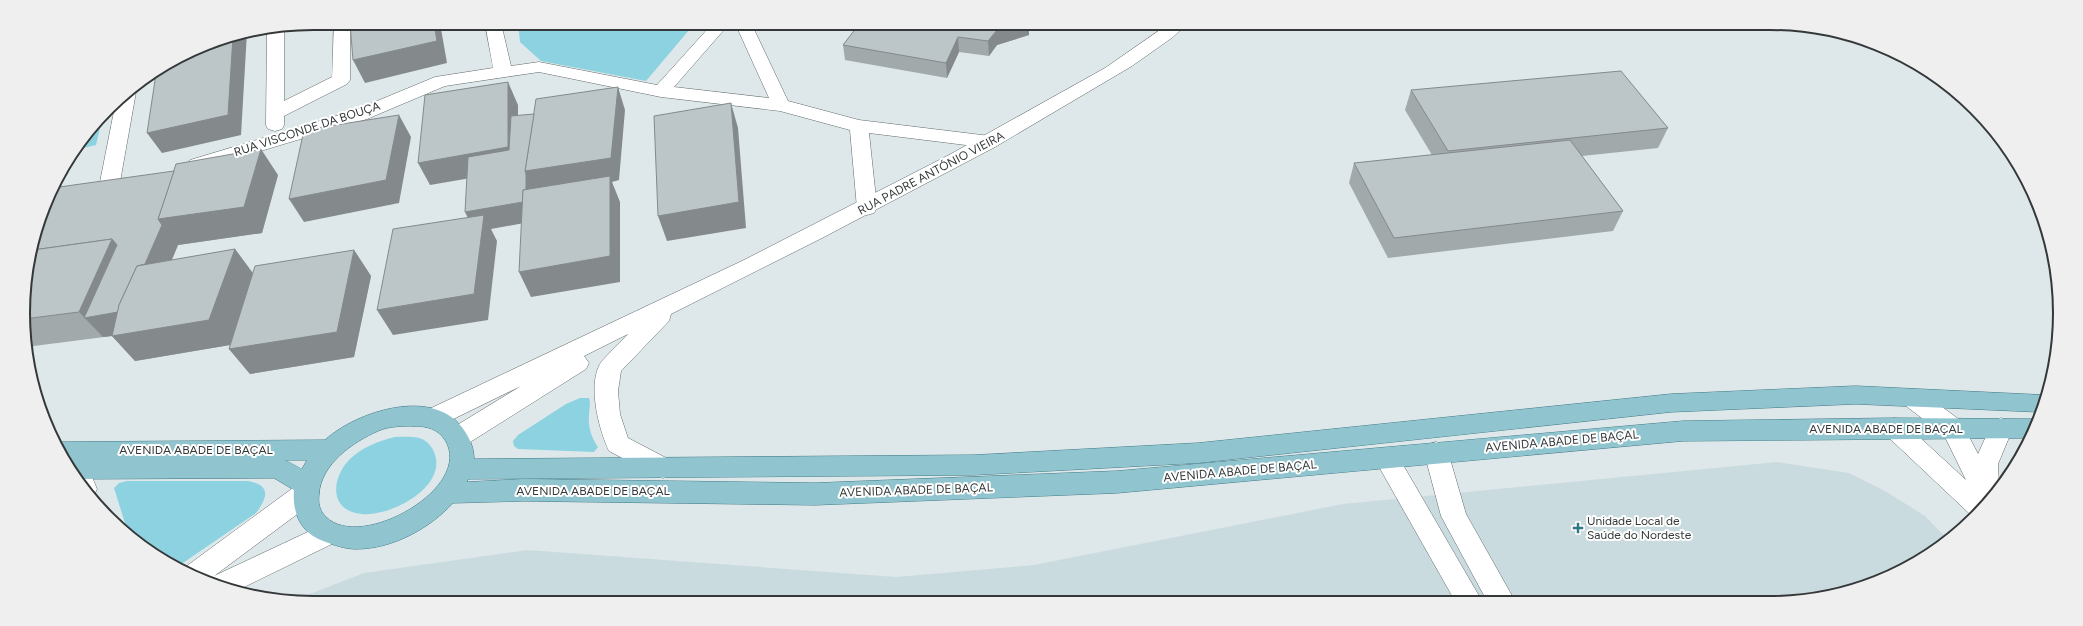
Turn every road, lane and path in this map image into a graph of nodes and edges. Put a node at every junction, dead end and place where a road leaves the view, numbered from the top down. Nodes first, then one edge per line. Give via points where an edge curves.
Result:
1 (342, 30) edge
2 (494, 30) edge
3 (716, 30) edge
4 (746, 30) edge
5 (1172, 30) edge
6 (276, 32) edge
7 (503, 72) junction
8 (661, 91) junction
9 (124, 102) edge
10 (781, 104) junction
11 (275, 113) junction
12 (859, 126) junction
13 (274, 141) junction
14 (990, 142) junction
15 (178, 170) edge
16 (110, 182) edge
17 (867, 208) junction
18 (670, 305) junction
19 (1925, 402) junction
20 (2038, 403) edge
21 (433, 418) junction
22 (1894, 428) junction
23 (1953, 428) junction
24 (2001, 428) junction
25 (2028, 428) edge
26 (1422, 430) junction
27 (458, 437) junction
28 (331, 450) junction
29 (1436, 452) junction
30 (1386, 458) junction
31 (662, 468) junction
32 (460, 469) junction
33 (78, 470) edge
34 (78, 470) edge
35 (306, 489) junction
36 (446, 493) junction
37 (1988, 494) edge
38 (1986, 496) edge
39 (1977, 506) edge
40 (329, 533) junction
41 (199, 571) edge
42 (227, 582) edge
43 (1467, 596) edge
44 (1498, 596) edge

1 - 11 street via 341,80
2 - 7 street
3 - 8 street
4 - 10 street
5 - 14 street, RUA PADRE ANTÓNIO VIEIRA via 1159,41 1094,82
6 - 11 street
7 - 8 street, RUA VISCONDE DA BOUÇA via 539,67
7 - 13 street, RUA VISCONDE DA BOUÇA via 441,81 360,115
8 - 10 street, RUA VISCONDE DA BOUÇA
9 - 16 street
10 - 12 street, RUA VISCONDE DA BOUÇA
11 - 13 street
12 - 14 street, RUA VISCONDE DA BOUÇA
12 - 17 street
13 - 15 street, RUA VISCONDE DA BOUÇA
14 - 17 street, RUA PADRE ANTÓNIO VIEIRA
17 - 18 street, RUA PADRE ANTÓNIO VIEIRA
18 - 21 street
18 - 27 street
18 - 31 street via 610,368 606,391 608,414 618,444
19 - 20 main road, AVENIDA ABADE DE BAÇAL
19 - 22 main road
19 - 23 street
19 - 26 main road, AVENIDA ABADE DE BAÇAL via 1856,395 1671,404
21 - 27 main road via 448,426
21 - 28 main road via 400,417 371,424 350,435
22 - 23 main road, AVENIDA ABADE DE BAÇAL
22 - 29 main road, AVENIDA ABADE DE BAÇAL via 1684,431
22 - 39 street
23 - 24 main road, AVENIDA ABADE DE BAÇAL
23 - 38 street
24 - 25 main road, AVENIDA ABADE DE BAÇAL
24 - 37 street via 1986,464
26 - 30 main road
26 - 31 main road, AVENIDA ABADE DE BAÇAL via 1198,453 974,465
27 - 32 main road via 462,452
28 - 33 main road, AVENIDA ABADE DE BAÇAL
28 - 35 main road via 316,466
29 - 30 main road, AVENIDA ABADE DE BAÇAL
29 - 44 street via 1454,516
30 - 36 main road, AVENIDA ABADE DE BAÇAL via 1109,483 815,494 524,490
30 - 43 street
31 - 32 main road, AVENIDA ABADE DE BAÇAL
32 - 36 main road
34 - 35 main road, AVENIDA ABADE DE BAÇAL via 278,468
35 - 40 main road via 306,506 310,517
35 - 41 street
36 - 40 main road via 428,512 403,527 377,536 351,538
40 - 42 street

